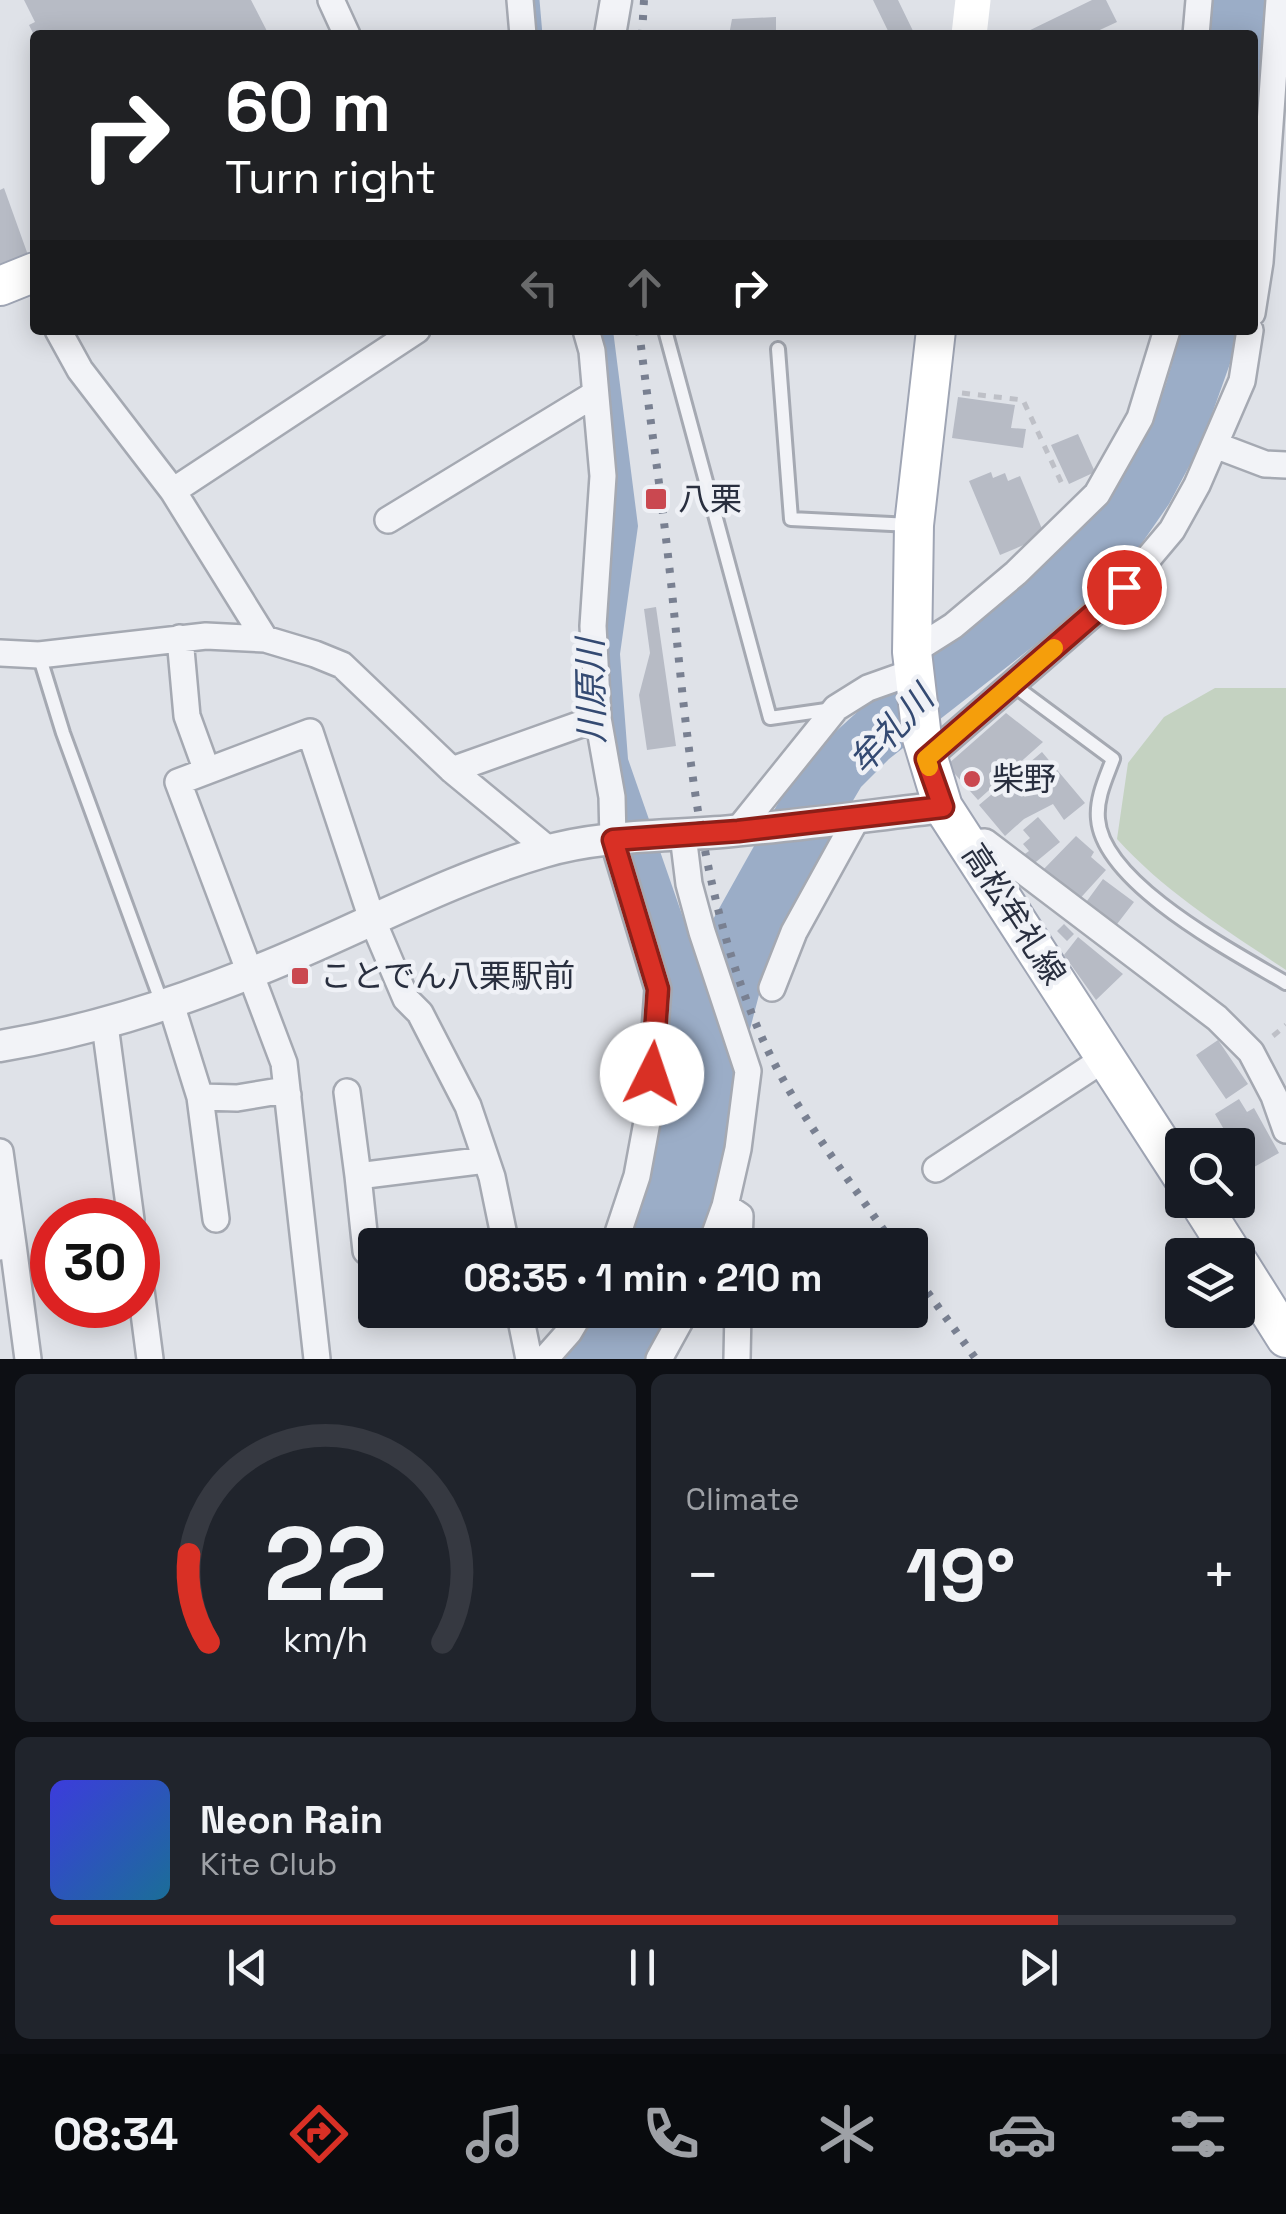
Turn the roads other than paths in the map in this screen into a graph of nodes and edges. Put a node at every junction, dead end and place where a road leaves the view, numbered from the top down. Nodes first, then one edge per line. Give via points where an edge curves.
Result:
1 (332, 0) edge
2 (520, 0) edge
3 (616, 0) edge
4 (973, 0) edge
5 (1199, 0) edge
6 (1279, 0) edge
7 (344, 30) edge
8 (523, 30) edge
9 (611, 30) edge
10 (970, 30) edge
11 (1196, 30) edge
12 (1280, 52) edge
13 (1258, 251) edge
14 (61, 335) edge
15 (409, 335) edge
16 (588, 335) edge
17 (666, 335) edge
18 (935, 335) edge
19 (1151, 335) edge
20 (1165, 335) edge
21 (1249, 335) edge
22 (778, 348) dead end
23 (595, 394) junction
24 (1126, 402) dead end
25 (1215, 445) junction
26 (1286, 465) edge
27 (172, 491) junction
28 (388, 520) dead end
29 (914, 526) junction
30 (180, 638) junction
31 (265, 639) junction
32 (0, 653) edge
33 (39, 654) junction
34 (913, 670) junction
35 (1012, 684) junction
36 (836, 708) junction
37 (598, 718) junction
38 (924, 748) junction
39 (452, 770) junction
40 (208, 771) junction
41 (943, 807) junction
42 (858, 816) junction
43 (738, 831) junction
44 (683, 835) junction
45 (621, 840) junction
46 (967, 843) junction
47 (549, 850) junction
48 (372, 919) junction
49 (250, 974) junction
50 (1286, 983) edge
51 (772, 988) dead end
52 (167, 1005) junction
53 (105, 1025) junction
54 (0, 1046) edge
55 (1107, 1056) junction
56 (347, 1092) dead end
57 (288, 1095) junction
58 (200, 1097) junction
59 (1286, 1130) edge
60 (1165, 1149) edge
61 (0, 1152) edge
62 (486, 1160) junction
63 (936, 1169) dead end
64 (358, 1176) junction
65 (128, 1198) edge
66 (725, 1206) junction
67 (216, 1219) dead end
68 (364, 1228) edge
69 (502, 1228) edge
70 (619, 1228) edge
71 (717, 1228) edge
72 (740, 1228) edge
73 (6, 1246) edge
74 (1255, 1289) edge
75 (146, 1328) edge
76 (523, 1328) edge
77 (571, 1328) edge
78 (676, 1328) edge
79 (738, 1328) edge
80 (1286, 1338) edge
81 (28, 1359) edge
82 (150, 1359) edge
83 (317, 1359) edge
84 (529, 1359) edge
85 (545, 1359) edge
86 (659, 1359) edge
87 (737, 1359) edge

1 - 7 street
2 - 8 street
3 - 9 street
4 - 10 main road
5 - 11 street
6 - 12 street
12 - 13 street
14 - 27 street
15 - 27 street
16 - 23 street
17 - 36 lane via 770,718
18 - 29 main road, 高松牟礼線
19 - 24 street
20 - 34 street via 1140,418 1096,494
21 - 25 street via 1242,381
22 - 29 lane via 791,519
23 - 28 street
23 - 37 street via 602,476 593,626
25 - 26 street
25 - 35 street via 1172,530 1124,587
27 - 31 street
29 - 34 main road, 高松牟礼線
30 - 31 street
30 - 33 street
30 - 40 street via 187,716
31 - 39 street via 342,665
32 - 33 street
33 - 52 lane via 62,733
34 - 36 street
34 - 38 main road, 高松牟礼線
35 - 38 street
35 - 50 lane via 1113,759 1098,819 1105,846 1124,870 1208,938
36 - 43 street
37 - 39 street
37 - 45 street
38 - 41 main road, 高松牟礼線
39 - 47 street
40 - 48 street via 310,732
40 - 49 street via 178,782
41 - 42 street
41 - 46 main road, 高松牟礼線
42 - 43 street
42 - 51 street via 794,932
43 - 44 street
44 - 45 street
44 - 66 street via 702,932 748,1070
45 - 47 street
45 - 70 street via 658,989 649,1111
46 - 55 main road, 高松牟礼線
46 - 59 street via 985,842 1217,1018 1252,1052
47 - 48 street
48 - 49 street
48 - 62 street via 406,999 420,1013 468,1106
49 - 52 street
49 - 57 street via 284,1063
52 - 53 street
52 - 58 street
53 - 54 street
53 - 65 street
55 - 60 main road, 高松牟礼線
55 - 63 street
56 - 64 street
57 - 58 street via 278,1090
57 - 83 street
58 - 67 street
61 - 73 street
62 - 64 street
62 - 69 street
64 - 68 street
66 - 71 street
66 - 72 street via 740,1216
73 - 81 street
74 - 80 main road
75 - 82 street
76 - 84 street
77 - 85 street
78 - 86 street
79 - 87 street

